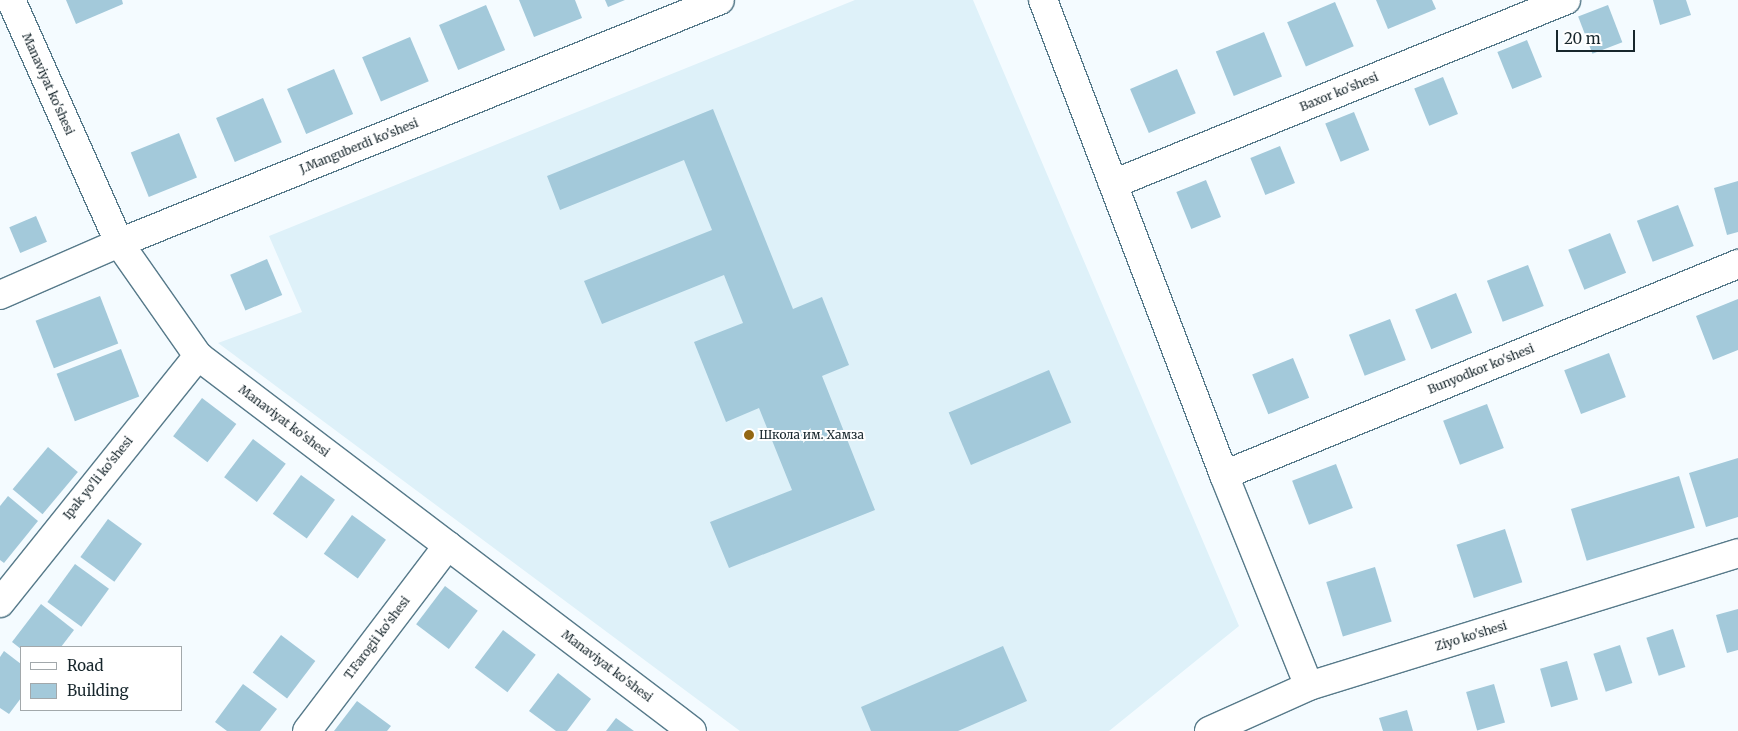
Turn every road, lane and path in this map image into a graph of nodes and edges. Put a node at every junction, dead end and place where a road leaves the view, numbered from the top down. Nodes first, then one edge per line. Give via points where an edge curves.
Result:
1 (11, 0) edge
2 (720, 0) edge
3 (1043, 0) edge
4 (1566, 0) edge
5 (1113, 184) junction
6 (119, 243) junction
7 (1738, 264) edge
8 (0, 296) edge
9 (198, 356) junction
10 (1224, 475) junction
11 (448, 546) junction
12 (1738, 553) edge
13 (0, 603) edge
14 (1309, 686) junction
15 (307, 731) edge
16 (692, 731) edge
17 (1209, 731) edge

1 - 6 street, Manaviyat ko'shesi
2 - 6 street, J.Manguberdi ko'shesi
3 - 5 street
4 - 5 street, Baxor ko'shesi
5 - 10 street
6 - 8 street, J.Manguberdi ko'shesi
6 - 9 street, Manaviyat ko'shesi
7 - 10 street, Bunyodkor ko'shesi
9 - 11 street, Manaviyat ko'shesi
9 - 13 street, Ipak yo'li ko'shesi
10 - 14 street
11 - 15 street, T.Farogii ko'shesi
11 - 16 street, Manaviyat ko'shesi
12 - 14 street, Ziyo ko'shesi
14 - 17 street, Ziyo ko'shesi

